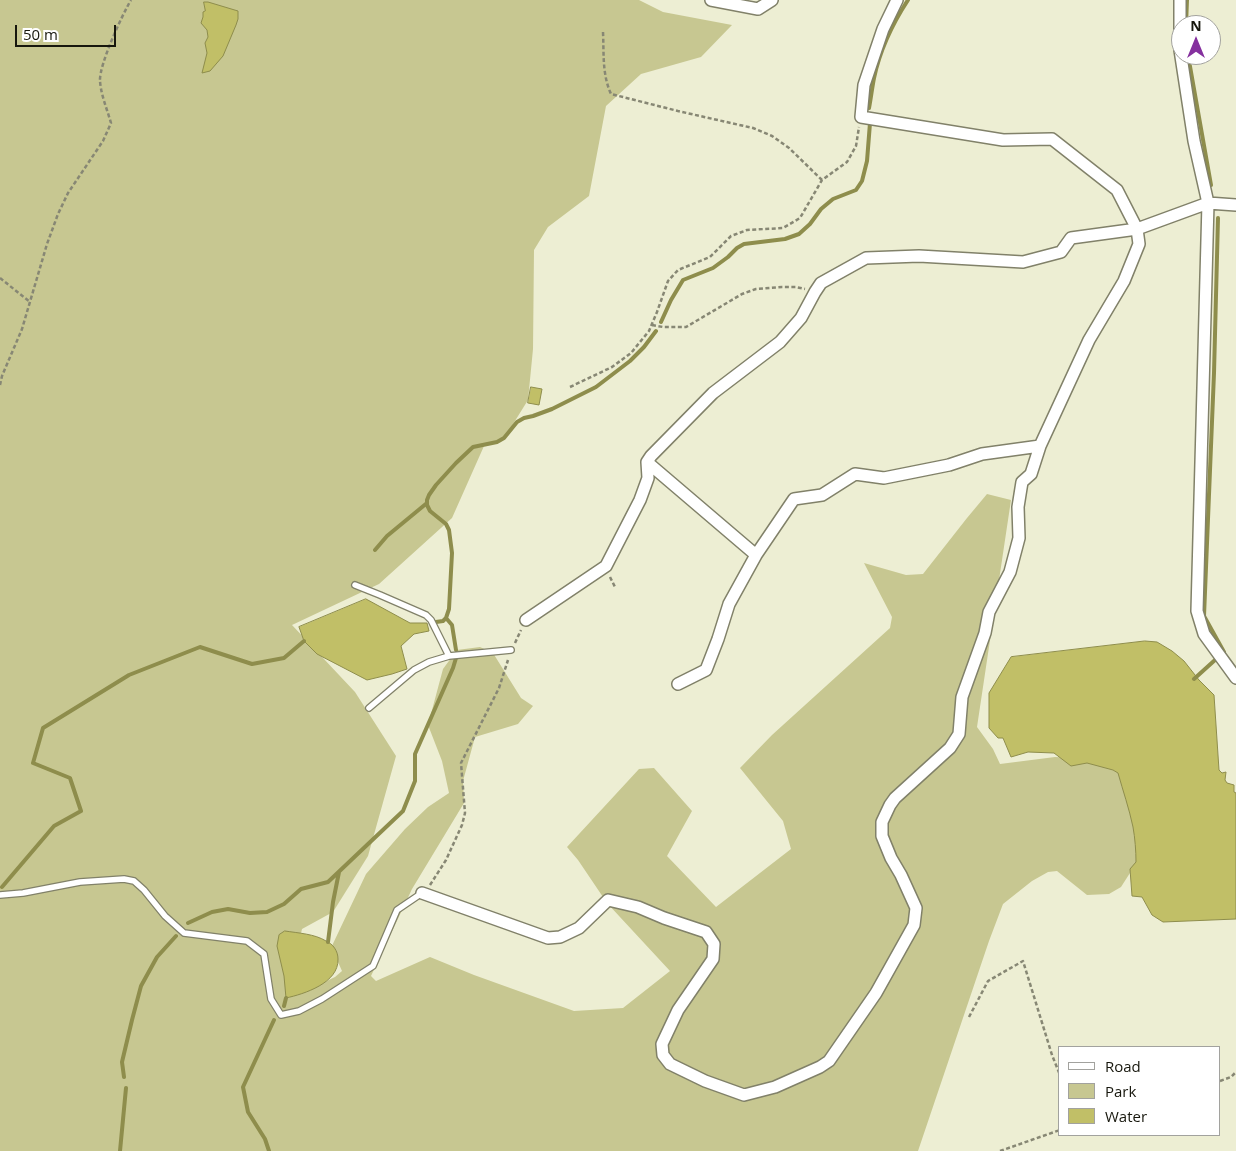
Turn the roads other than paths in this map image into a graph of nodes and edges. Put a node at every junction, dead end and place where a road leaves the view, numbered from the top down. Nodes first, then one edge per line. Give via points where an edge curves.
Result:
1 (710, 0) edge
2 (772, 0) edge
3 (897, 0) edge
4 (1180, 0) edge
5 (1208, 203) junction
6 (1236, 205) edge
7 (1137, 229) junction
8 (1040, 446) junction
9 (648, 462) junction
10 (756, 556) junction
11 (355, 585) dead end
12 (526, 620) road end
13 (511, 650) road end
14 (449, 656) junction
15 (1236, 678) edge
16 (678, 684) dead end
17 (369, 708) dead end
18 (422, 893) joint
19 (0, 895) edge

1 - 2 street via 758,9
3 - 7 street via 883,29 864,85 861,118 1003,140 1052,140 1117,190
4 - 5 street via 1180,50 1194,141
5 - 6 street
5 - 7 street
5 - 15 street via 1197,611 1204,634
7 - 8 street via 1139,244 1124,281 1090,340
7 - 9 street via 1072,238 1062,252 1023,262 919,256 866,258 821,283 801,318 780,342 712,393
8 - 10 street via 982,454 949,465 884,478 855,474 822,495 794,499
8 - 18 street via 1031,474 1022,482 1018,507 1019,538 1010,572 988,612 985,633 962,697 959,734 950,748 895,798 882,822 882,836 916,908 914,925 871,1000 829,1061 774,1087 744,1095 670,1064 663,1055 662,1044 678,1010 714,959 714,944 706,932 638,907 608,900 579,928 560,937 548,938
9 - 10 street
9 - 12 street via 648,478 640,500 606,566
10 - 16 street via 729,604 706,670
11 - 14 lane via 426,615
13 - 14 lane
14 - 17 lane via 414,670
18 - 19 lane via 397,910 372,966 322,999 299,1011 281,1015 271,999 264,954 247,941 184,933 134,881 80,882

